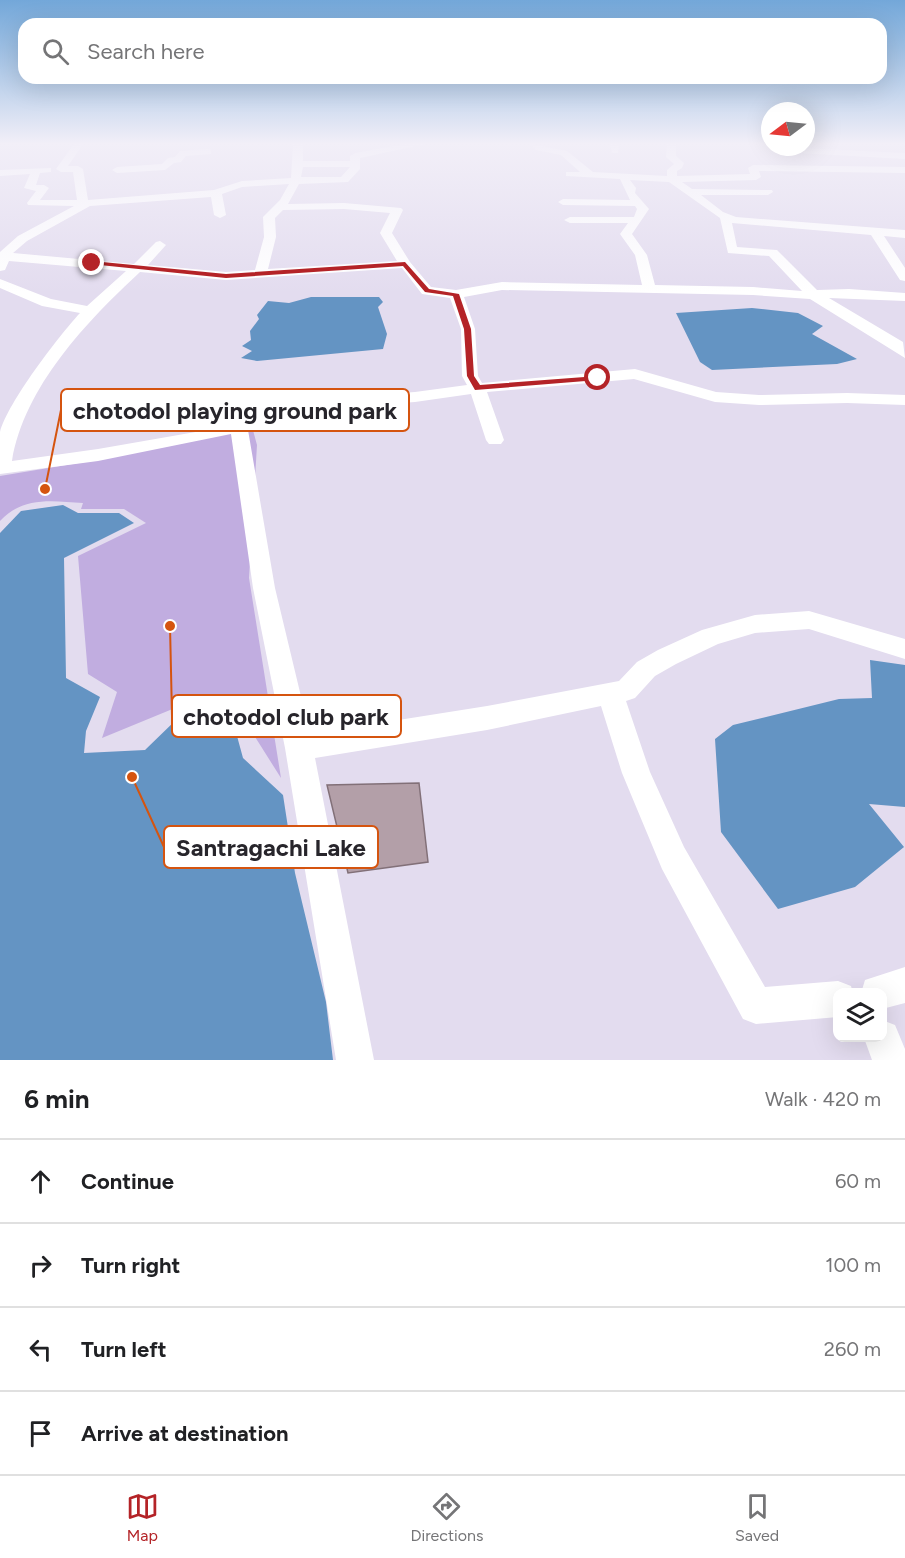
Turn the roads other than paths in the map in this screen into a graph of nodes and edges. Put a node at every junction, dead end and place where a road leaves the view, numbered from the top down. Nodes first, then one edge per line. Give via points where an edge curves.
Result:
1 (39, 193) edge
2 (84, 193) edge
3 (102, 193) edge
4 (216, 193) edge
5 (289, 193) edge
6 (342, 193) edge
7 (345, 193) edge
8 (630, 193) edge
9 (693, 193) edge
10 (563, 202) dead end
11 (639, 202) junction
12 (86, 203) junction
13 (283, 207) junction
14 (220, 215) dead end
15 (725, 217) junction
16 (570, 220) dead end
17 (637, 220) junction
18 (876, 232) junction
19 (905, 234) edge
20 (160, 245) dead end
21 (232, 259) dead end
22 (1, 260) edge
23 (405, 264) junction
24 (136, 268) junction
25 (260, 274) junction
26 (226, 276) junction
27 (905, 277) edge
28 (0, 283) edge
29 (649, 288) junction
30 (456, 294) junction
31 (814, 295) junction
32 (905, 297) edge
33 (90, 311) junction
34 (905, 353) edge
35 (474, 382) junction
36 (905, 400) edge
37 (239, 427) junction
38 (495, 440) dead end
39 (1, 468) edge
40 (904, 650) edge
41 (610, 693) junction
42 (299, 748) junction
43 (905, 985) edge
44 (887, 990) edge
45 (833, 999) edge
46 (884, 1042) edge
47 (355, 1060) edge
48 (891, 1060) edge

1 - 12 street via 32,202
2 - 12 street
3 - 12 street
4 - 14 street
5 - 13 street
6 - 13 street
7 - 23 street via 397,210 386,233
8 - 11 street
9 - 15 street
10 - 11 street
11 - 17 street via 643,209
12 - 22 street via 31,232 9,248
13 - 25 street via 270,217 270,237
15 - 18 street
15 - 31 street via 732,250 773,253
16 - 17 street
17 - 29 street via 626,234 641,255
18 - 19 street
18 - 27 street
20 - 24 street
21 - 26 street
22 - 24 street
23 - 25 street
23 - 30 street via 427,291
24 - 26 street
24 - 33 street
25 - 26 street
28 - 33 street via 47,303
29 - 30 street via 502,286
29 - 31 street
30 - 35 street via 468,329
31 - 32 street
31 - 34 street
33 - 39 street via 53,359 18,415 8,434
35 - 36 street via 635,375 715,397
35 - 37 street via 415,397 329,403
35 - 38 street
37 - 39 street via 131,449
37 - 42 street via 264,588
40 - 41 street via 809,621 755,624 711,637 668,657 646,669 626,690
41 - 42 street
41 - 45 street via 636,773 673,858 756,1006
42 - 47 street
43 - 44 street
46 - 48 street

